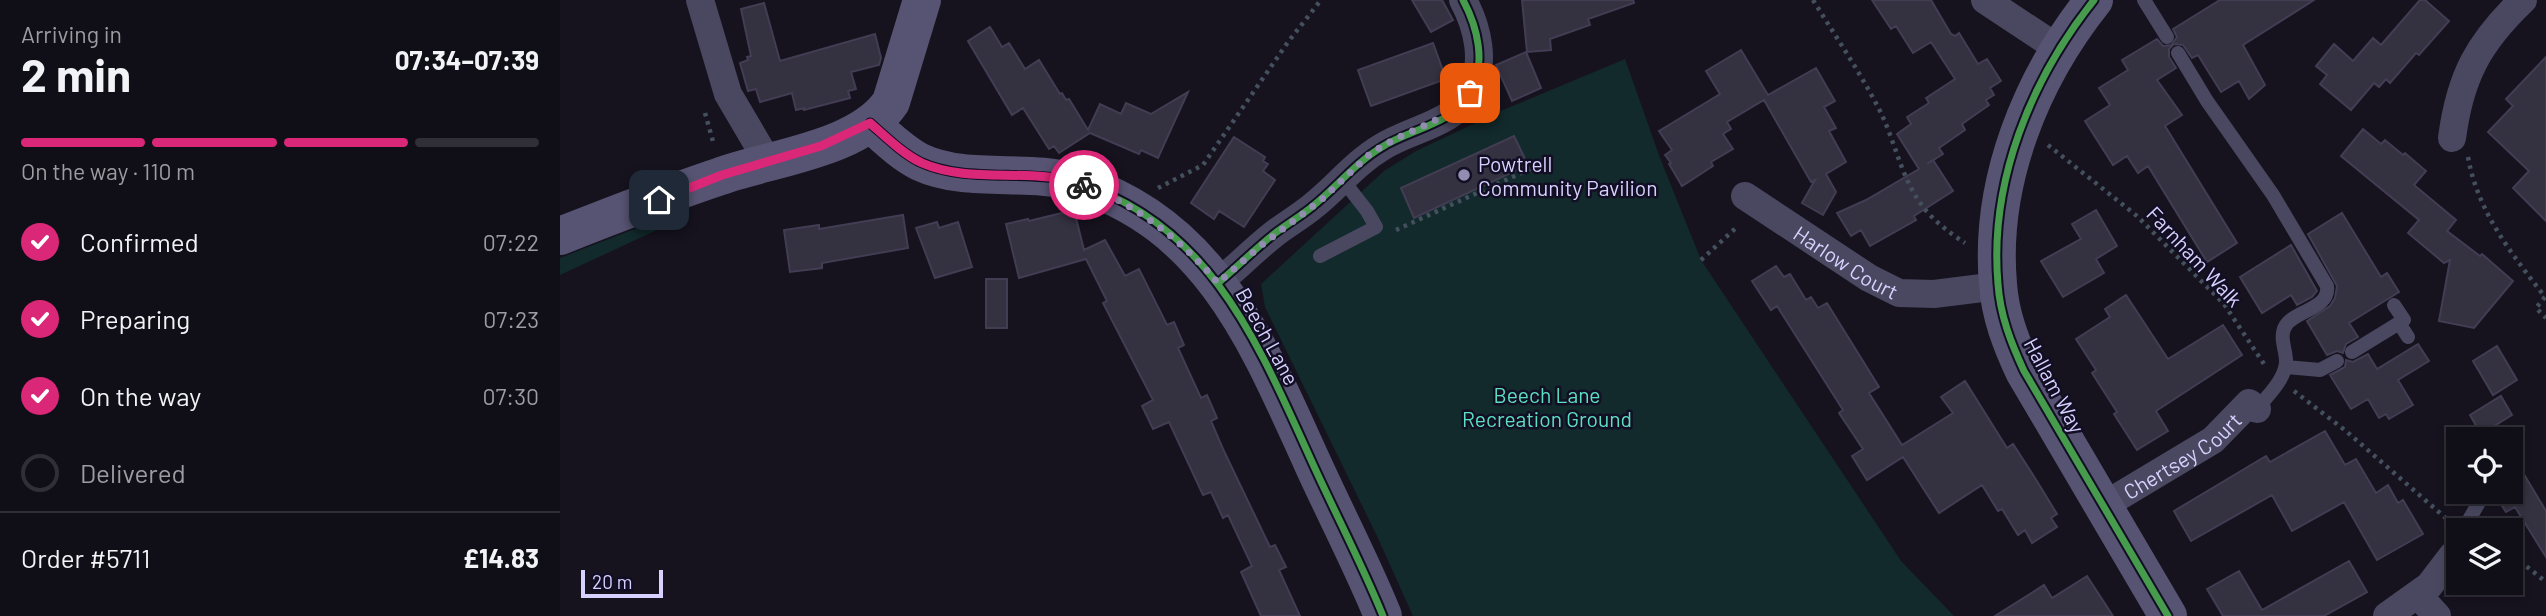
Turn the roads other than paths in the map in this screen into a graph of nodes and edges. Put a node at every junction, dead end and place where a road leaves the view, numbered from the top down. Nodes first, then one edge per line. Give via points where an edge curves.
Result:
1 (700, 0) edge
2 (922, 0) edge
3 (1463, 0) edge
4 (1985, 0) edge
5 (2094, 0) edge
6 (2144, 0) edge
7 (2522, 0) edge
8 (2167, 37) dead end
9 (2059, 49) junction
10 (2178, 53) dead end
11 (870, 123) junction
12 (2452, 138) road end
13 (768, 162) junction
14 (1342, 179) junction
15 (1745, 196) road end
16 (560, 236) edge
17 (1320, 257) dead end
18 (1997, 274) junction
19 (1218, 283) junction
20 (2394, 305) dead end
21 (2399, 323) junction
22 (2407, 337) dead end
23 (2352, 352) dead end
24 (2337, 361) dead end
25 (2283, 373) junction
26 (2257, 409) joint
27 (2103, 506) junction
28 (2446, 556) edge
29 (2418, 595) junction
30 (1383, 616) edge
31 (2168, 616) edge
32 (2387, 616) edge
33 (2437, 616) edge

1 - 13 street via 728,94
2 - 11 street via 891,102
3 - 14 street via 1479,52 1470,93 1459,108 1382,147
4 - 9 street
5 - 9 street, Hallam Way
6 - 8 lane
7 - 12 street via 2506,16 2444,108
9 - 18 street, Hallam Way via 2023,125 2004,186
10 - 25 lane via 2273,195 2327,286 2324,299 2284,328
11 - 13 street via 821,146
11 - 19 street, Beech Lane via 929,166 1068,180 1094,189 1136,211 1179,242
13 - 16 street
14 - 17 lane via 1376,227
14 - 19 street
15 - 18 street, Harlow Court via 1899,293 1934,294
18 - 27 street, Hallam Way via 2011,342 2024,371
19 - 30 street, Beech Lane via 1264,357
20 - 21 lane via 2404,320
21 - 22 lane
21 - 23 lane
24 - 25 lane via 2320,370
25 - 26 lane
26 - 27 street, Chertsey Court via 2249,403 2213,440
27 - 31 street, Hallam Way
28 - 29 street via 2429,586
29 - 32 street
29 - 33 street

